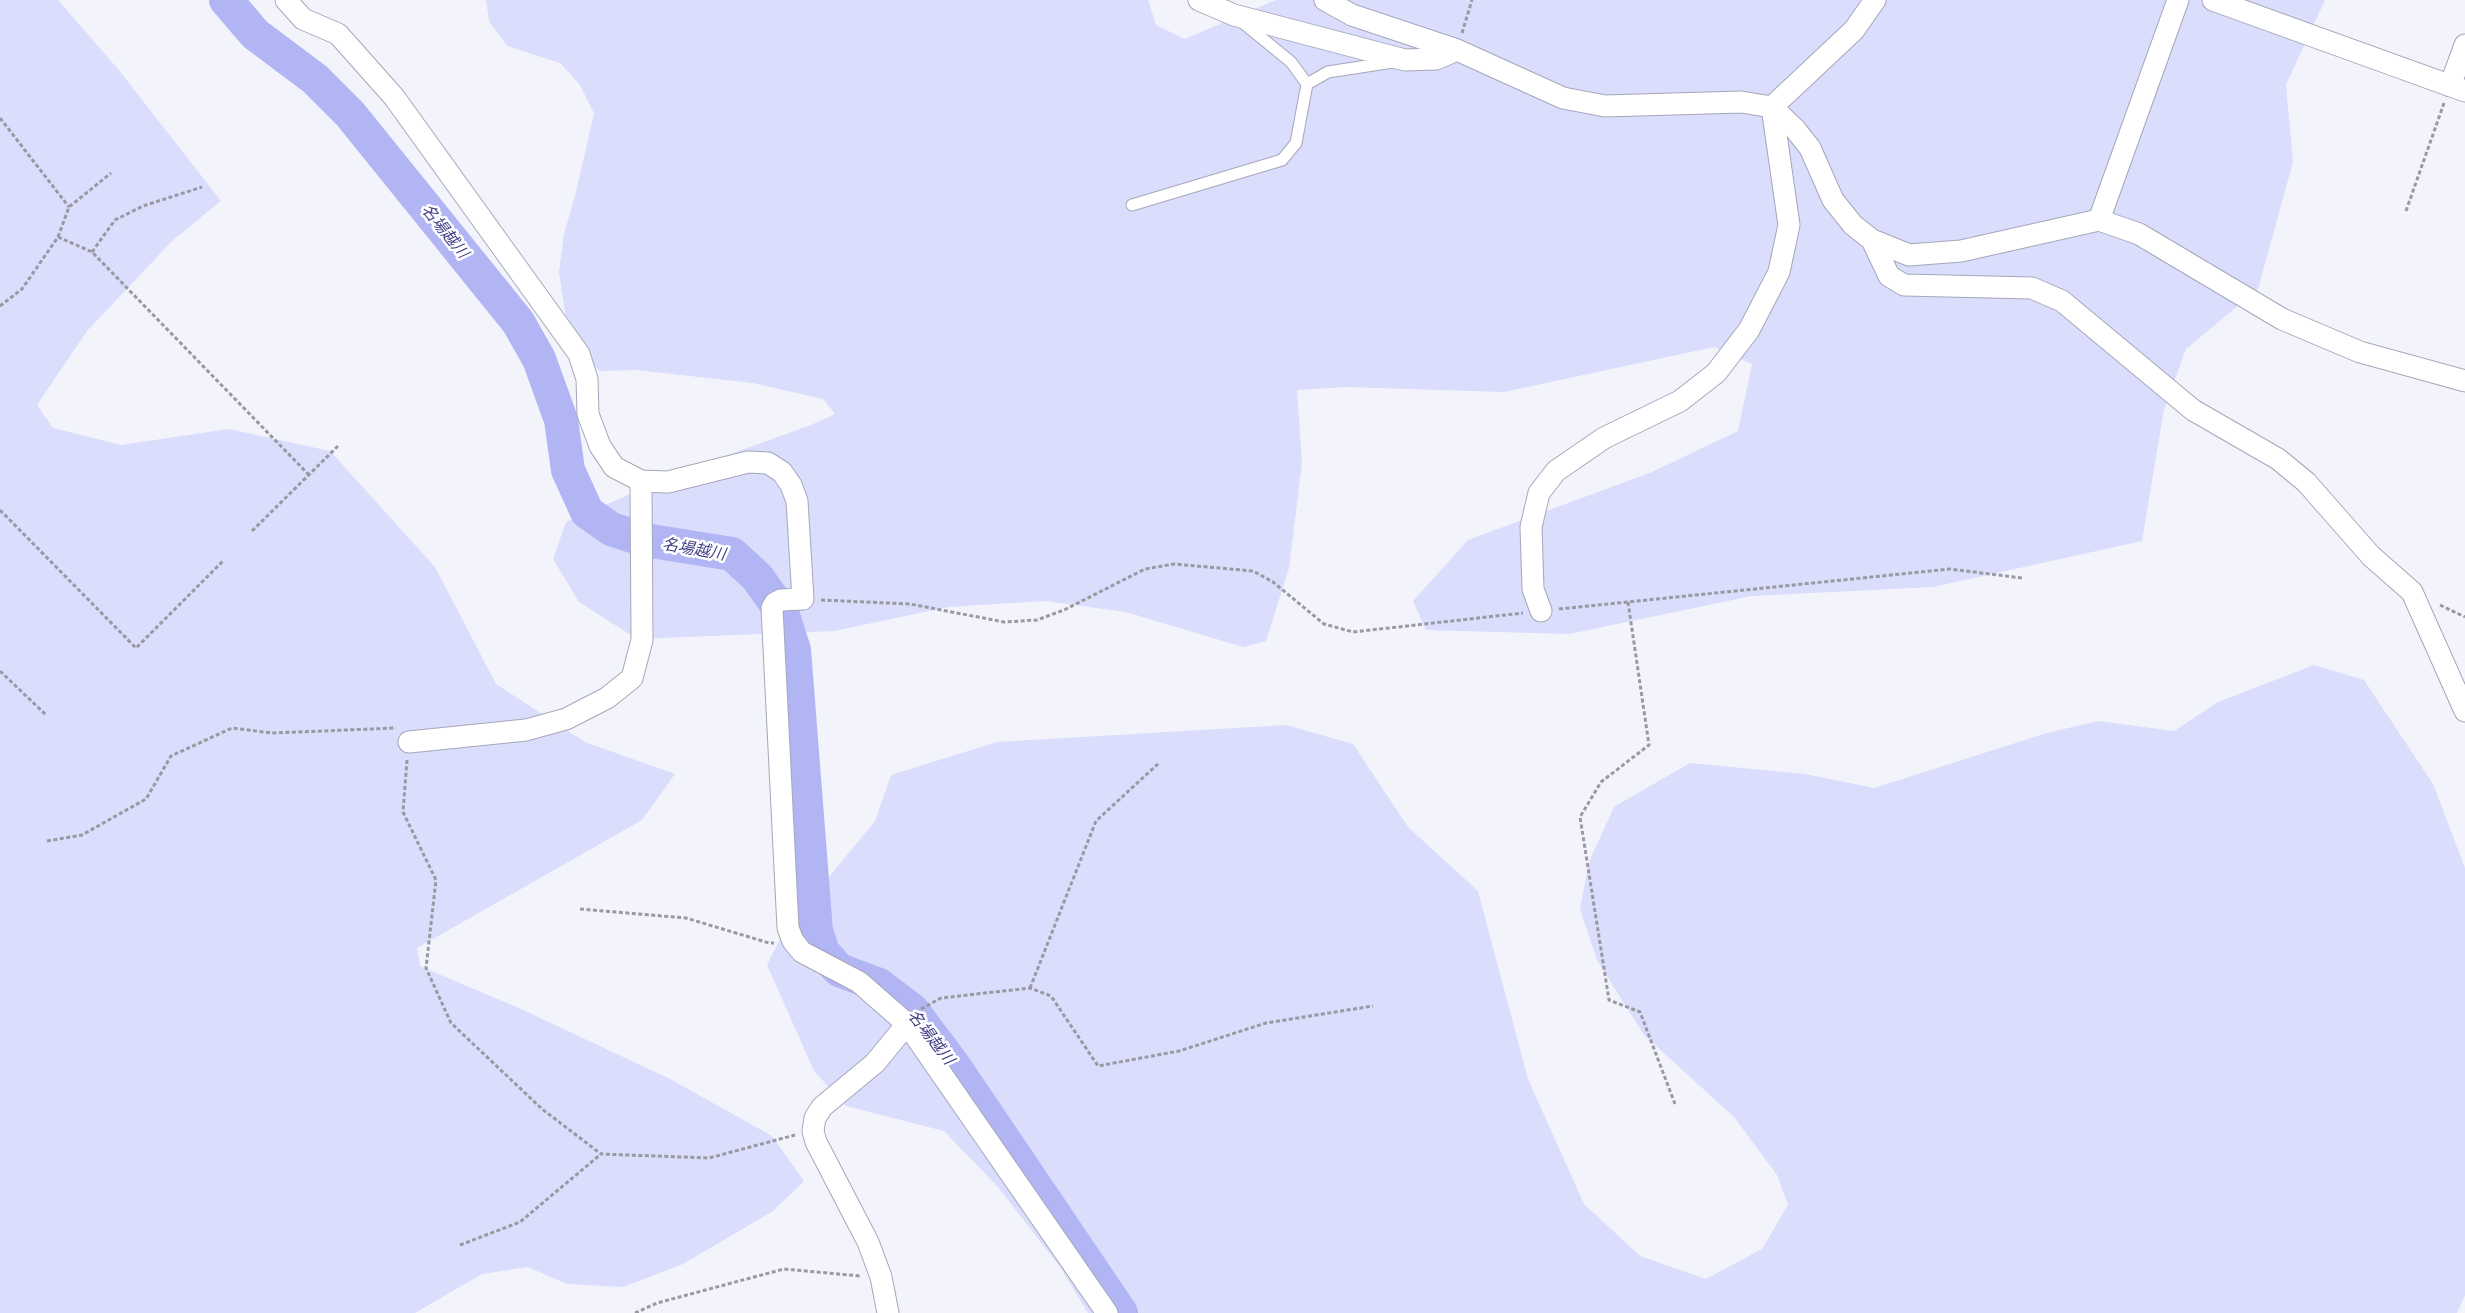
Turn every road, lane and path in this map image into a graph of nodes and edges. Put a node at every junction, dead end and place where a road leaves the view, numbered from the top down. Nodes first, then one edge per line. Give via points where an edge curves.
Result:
1 (286, 0) edge
2 (1198, 0) edge
3 (1325, 0) edge
4 (1472, 0) edge
5 (1875, 0) edge
6 (2178, 0) edge
7 (2213, 0) edge
8 (1234, 15) junction
9 (2465, 45) edge
10 (1457, 50) junction
11 (1405, 60) junction
12 (1307, 84) junction
13 (2457, 88) edge
14 (1772, 107) junction
15 (0, 118) edge
16 (111, 173) dead end
17 (202, 187) dead end
18 (1132, 205) dead end
19 (69, 207) junction
20 (2406, 211) dead end
21 (2099, 220) junction
22 (58, 237) junction
23 (1872, 240) junction
24 (92, 252) junction
25 (0, 306) edge
26 (2465, 381) edge
27 (338, 446) dead end
28 (309, 475) junction
29 (641, 481) junction
30 (0, 510) edge
31 (252, 532) dead end
32 (222, 561) dead end
33 (2022, 578) dead end
34 (793, 599) junction
35 (1628, 602) junction
36 (1540, 611) junction
37 (0, 671) edge
38 (2465, 711) edge
39 (46, 715) dead end
40 (409, 742) junction
41 (1160, 762) dead end
42 (47, 841) dead end
43 (580, 909) dead end
44 (792, 941) junction
45 (1030, 988) junction
46 (1374, 1006) dead end
47 (922, 1008) dead end
48 (907, 1024) junction
49 (1676, 1104) dead end
50 (813, 1130) junction
51 (601, 1154) junction
52 (460, 1245) dead end
53 (881, 1277) junction
54 (635, 1313) edge
55 (888, 1313) edge
56 (1107, 1313) edge

1 - 29 street via 303,19 338,34 394,97 579,354 587,379 588,414 600,446 614,466
2 - 8 street
3 - 10 street via 1352,15
4 - 10 path
5 - 14 street via 1854,30
6 - 21 street
7 - 13 street
8 - 11 street
8 - 12 lane via 1291,62
9 - 13 street
10 - 11 street via 1436,58
10 - 14 street via 1563,98 1605,106 1741,102
11 - 12 lane via 1328,72
12 - 18 lane via 1296,143 1282,160
13 - 20 path
14 - 23 street via 1810,148 1833,200 1853,225
14 - 36 street via 1789,225 1779,272 1749,330 1716,373 1680,401 1604,438 1556,471 1539,493 1531,527 1533,589
15 - 19 path
16 - 19 path
17 - 24 path via 143,206 115,220
19 - 22 path
21 - 23 street via 1960,251 1910,255
21 - 26 street via 2139,234 2282,319 2360,352
22 - 24 path
22 - 25 path via 22,289
23 - 38 street via 1889,276 1904,285 2032,288 2062,301 2193,410 2278,459 2306,482 2371,556 2412,592
24 - 28 path
27 - 28 path
28 - 31 path
29 - 34 street via 668,482 748,462 768,463 782,472 792,485 797,501
29 - 40 street via 642,640 632,678 607,698 566,719 526,730
30 - 32 path via 136,648
33 - 35 path via 1950,569
34 - 36 path via 910,604 1004,622 1037,620 1145,569 1174,564 1253,571 1273,582 1324,624 1353,632
34 - 44 street via 775,603 772,608 788,928
35 - 36 path
35 - 49 path via 1649,745 1601,782 1580,818 1609,1000 1640,1012
37 - 39 path
40 - 42 path via 400,728 272,733 232,728 171,756 146,799 82,835
40 - 51 path via 403,812 436,880 426,968 451,1023 542,1109
41 - 45 path via 1096,821
43 - 44 path via 686,918 769,943
44 - 48 street via 802,952 859,982
45 - 46 path via 1051,996 1098,1066 1179,1051 1266,1023
45 - 47 path via 941,998
48 - 50 street via 875,1063 822,1107 815,1118
48 - 56 street
50 - 51 path via 709,1158
50 - 53 street via 816,1142 868,1242
51 - 52 path via 520,1222
53 - 54 path via 784,1269 657,1303
53 - 55 street

